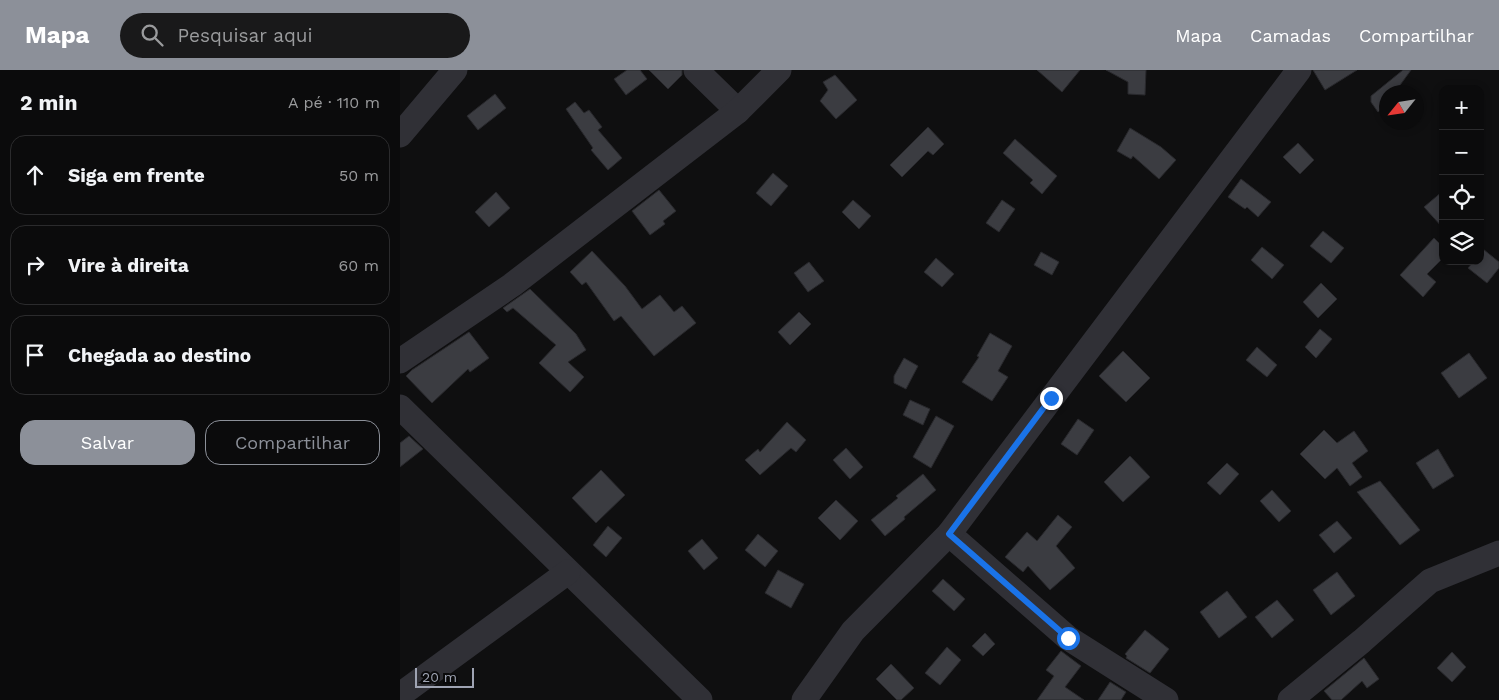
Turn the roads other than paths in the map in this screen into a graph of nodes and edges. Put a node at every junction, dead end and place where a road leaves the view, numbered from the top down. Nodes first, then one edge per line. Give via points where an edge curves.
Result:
1 (455, 70) edge
2 (696, 70) edge
3 (779, 70) edge
4 (1299, 70) edge
5 (738, 111) junction
6 (400, 135) edge
7 (400, 361) edge
8 (400, 407) edge
9 (949, 534) junction
10 (1499, 554) edge
11 (568, 572) junction
12 (400, 695) edge
13 (700, 700) edge
14 (804, 700) edge
15 (1166, 700) edge
16 (1290, 700) edge

1 - 6 street
2 - 5 street
3 - 5 street
4 - 9 street
5 - 7 street via 512,285
8 - 11 street
9 - 14 street via 853,631
9 - 15 street via 1068,638
10 - 16 street via 1430,581
11 - 12 street
11 - 13 street

